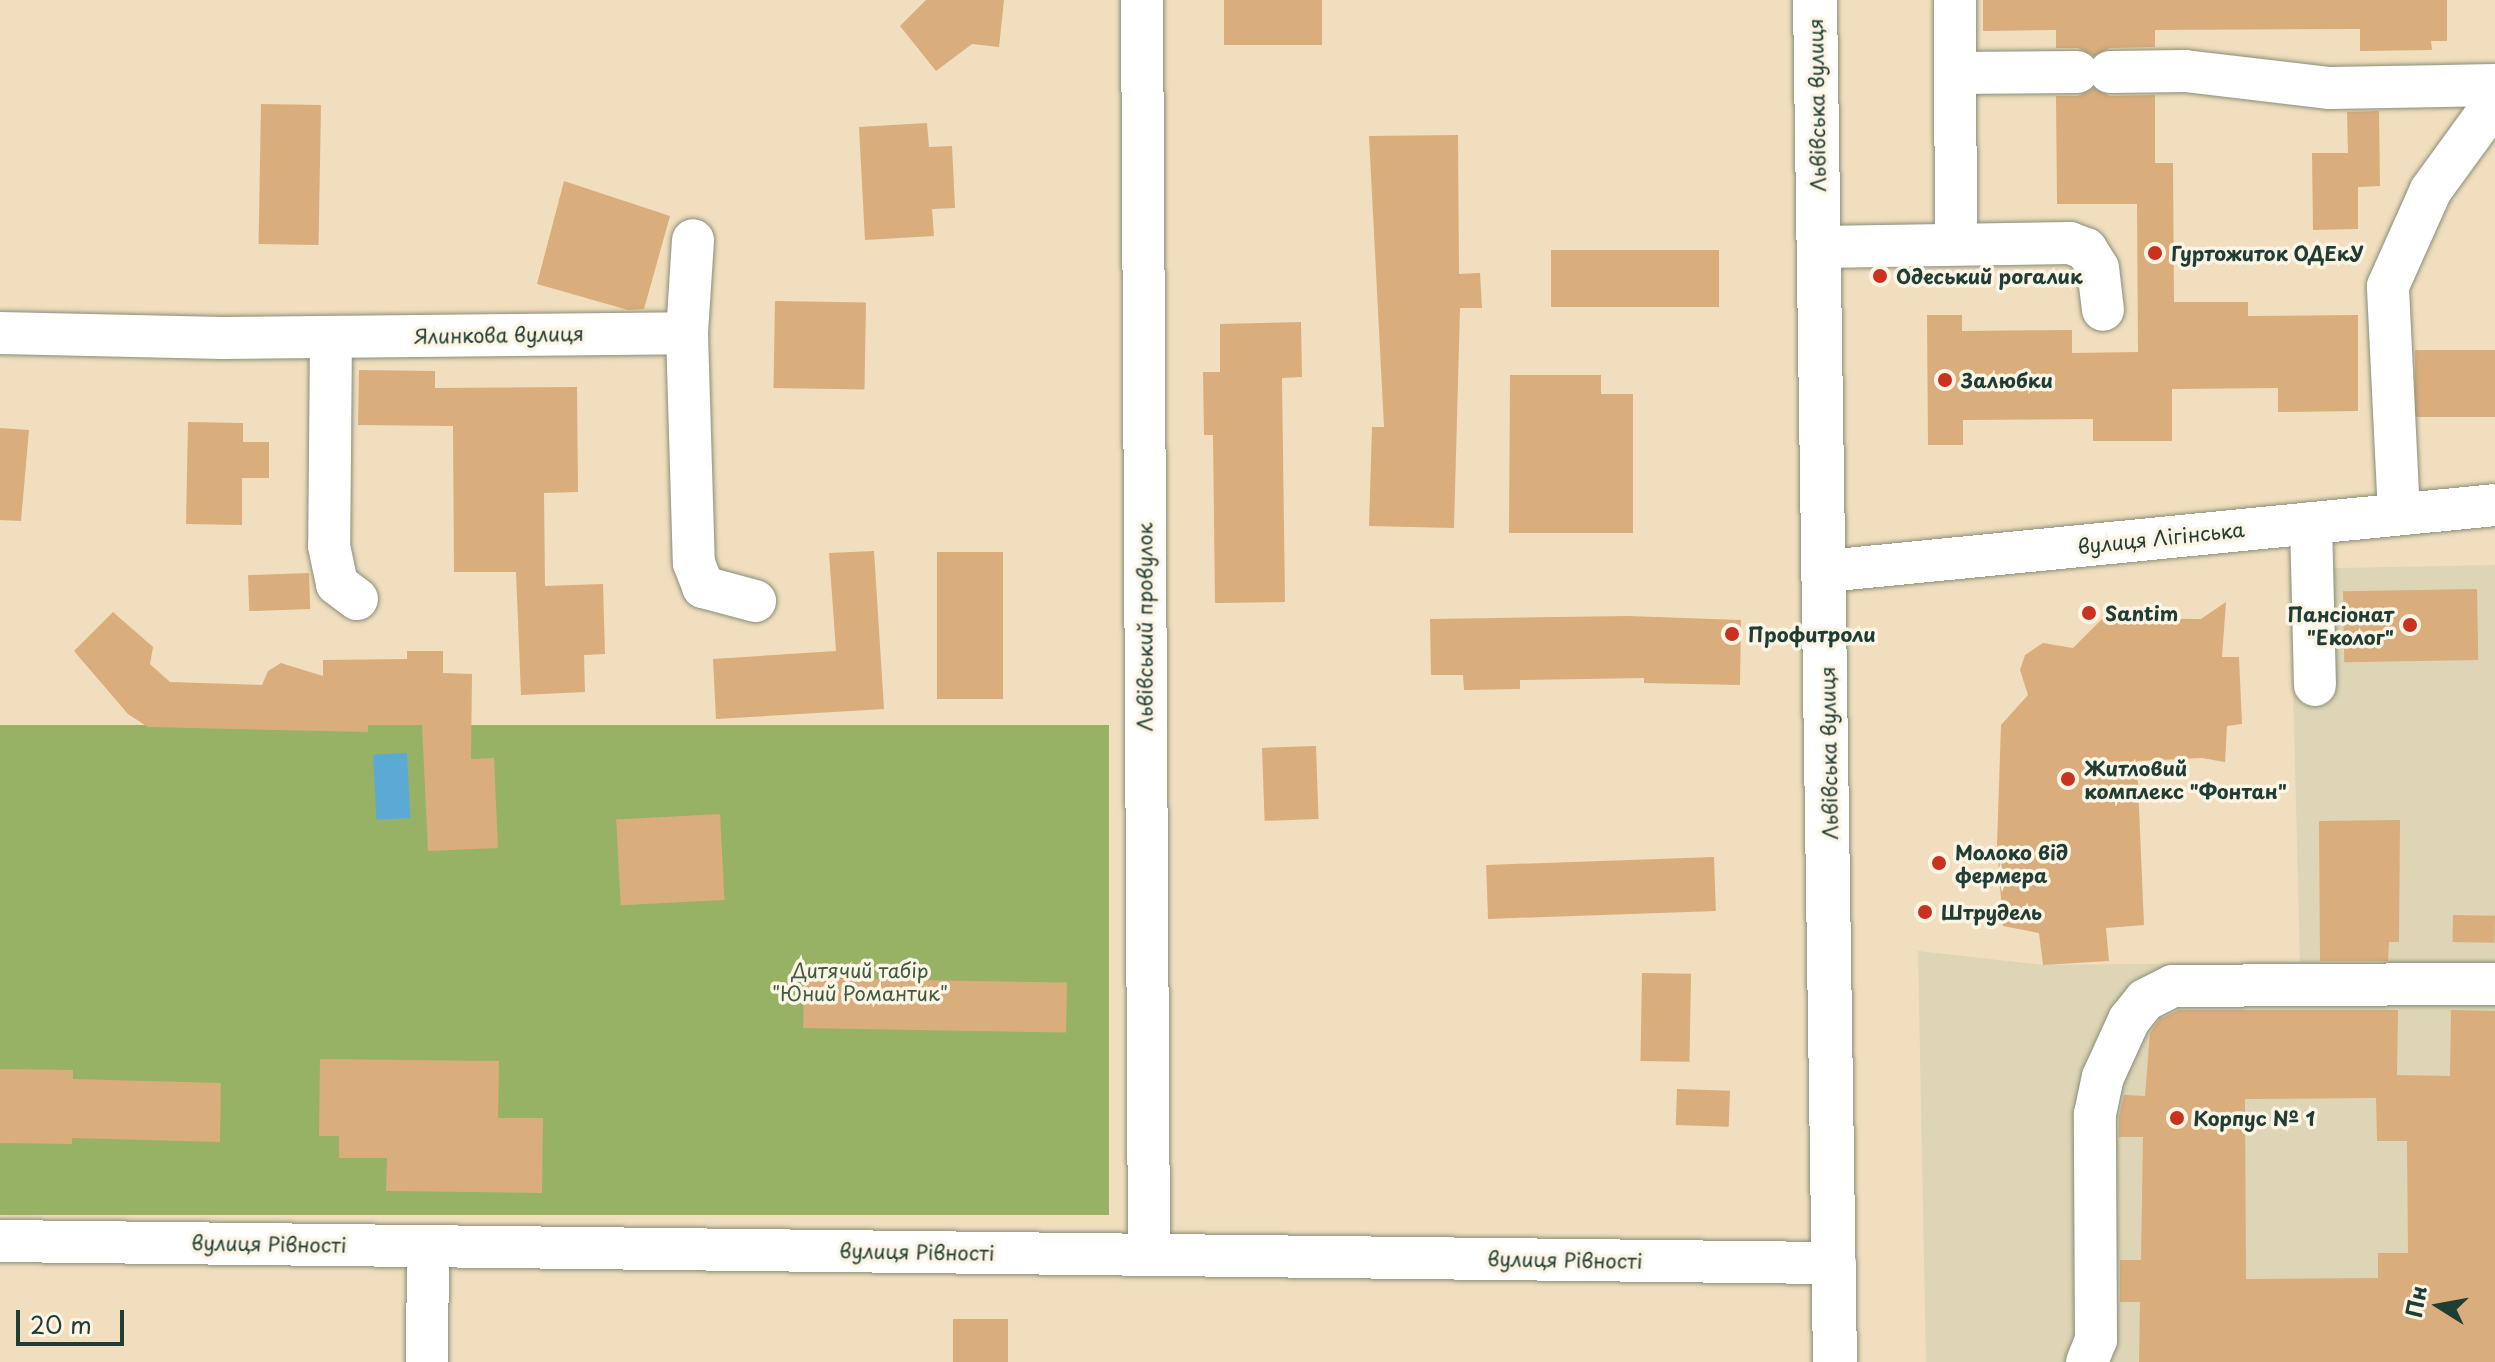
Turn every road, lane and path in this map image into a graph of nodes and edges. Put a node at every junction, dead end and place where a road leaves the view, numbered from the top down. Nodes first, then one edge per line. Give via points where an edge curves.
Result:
1 (1142, 0) edge
2 (1815, 0) edge
3 (1955, 0) edge
4 (1955, 73) junction
5 (2495, 85) edge
6 (2495, 102) edge
7 (693, 240) dead end
8 (1956, 242) junction
9 (1820, 247) junction
10 (2103, 310) dead end
11 (0, 333) edge
12 (687, 333) junction
13 (331, 337) junction
14 (2495, 505) edge
15 (2399, 514) junction
16 (2311, 523) junction
17 (1827, 571) junction
18 (357, 599) dead end
19 (755, 601) dead end
20 (2315, 685) dead end
21 (2495, 984) edge
22 (0, 1241) edge
23 (428, 1246) junction
24 (1149, 1255) junction
25 (1835, 1263) junction
26 (427, 1362) edge
27 (1835, 1362) edge
28 (2087, 1362) edge

1 - 24 street, Львівський провулок
2 - 9 main road, Львівська вулиця
3 - 4 street
4 - 5 street via 2185,71 2330,88
4 - 8 street
6 - 15 street via 2431,190 2388,286
7 - 12 street
8 - 9 street
8 - 10 street via 2070,243 2086,249 2098,268
9 - 17 main road, Львівська вулиця
11 - 13 street, Ялинкова вулиця
12 - 13 street, Ялинкова вулиця
12 - 19 street via 694,563 703,587
13 - 18 street via 329,546 337,584
14 - 15 street, вулиця Лігінська
15 - 16 street, вулиця Лігінська
16 - 17 street, вулиця Лігінська
16 - 20 street
17 - 25 main road, Львівська вулиця
21 - 28 street via 2173,986 2145,1000 2129,1020 2103,1077 2095,1114 2096,1340
22 - 23 street, вулиця Рівності
23 - 24 street, вулиця Рівності
23 - 26 street
24 - 25 street, вулиця Рівності
25 - 27 main road, Львівська вулиця

